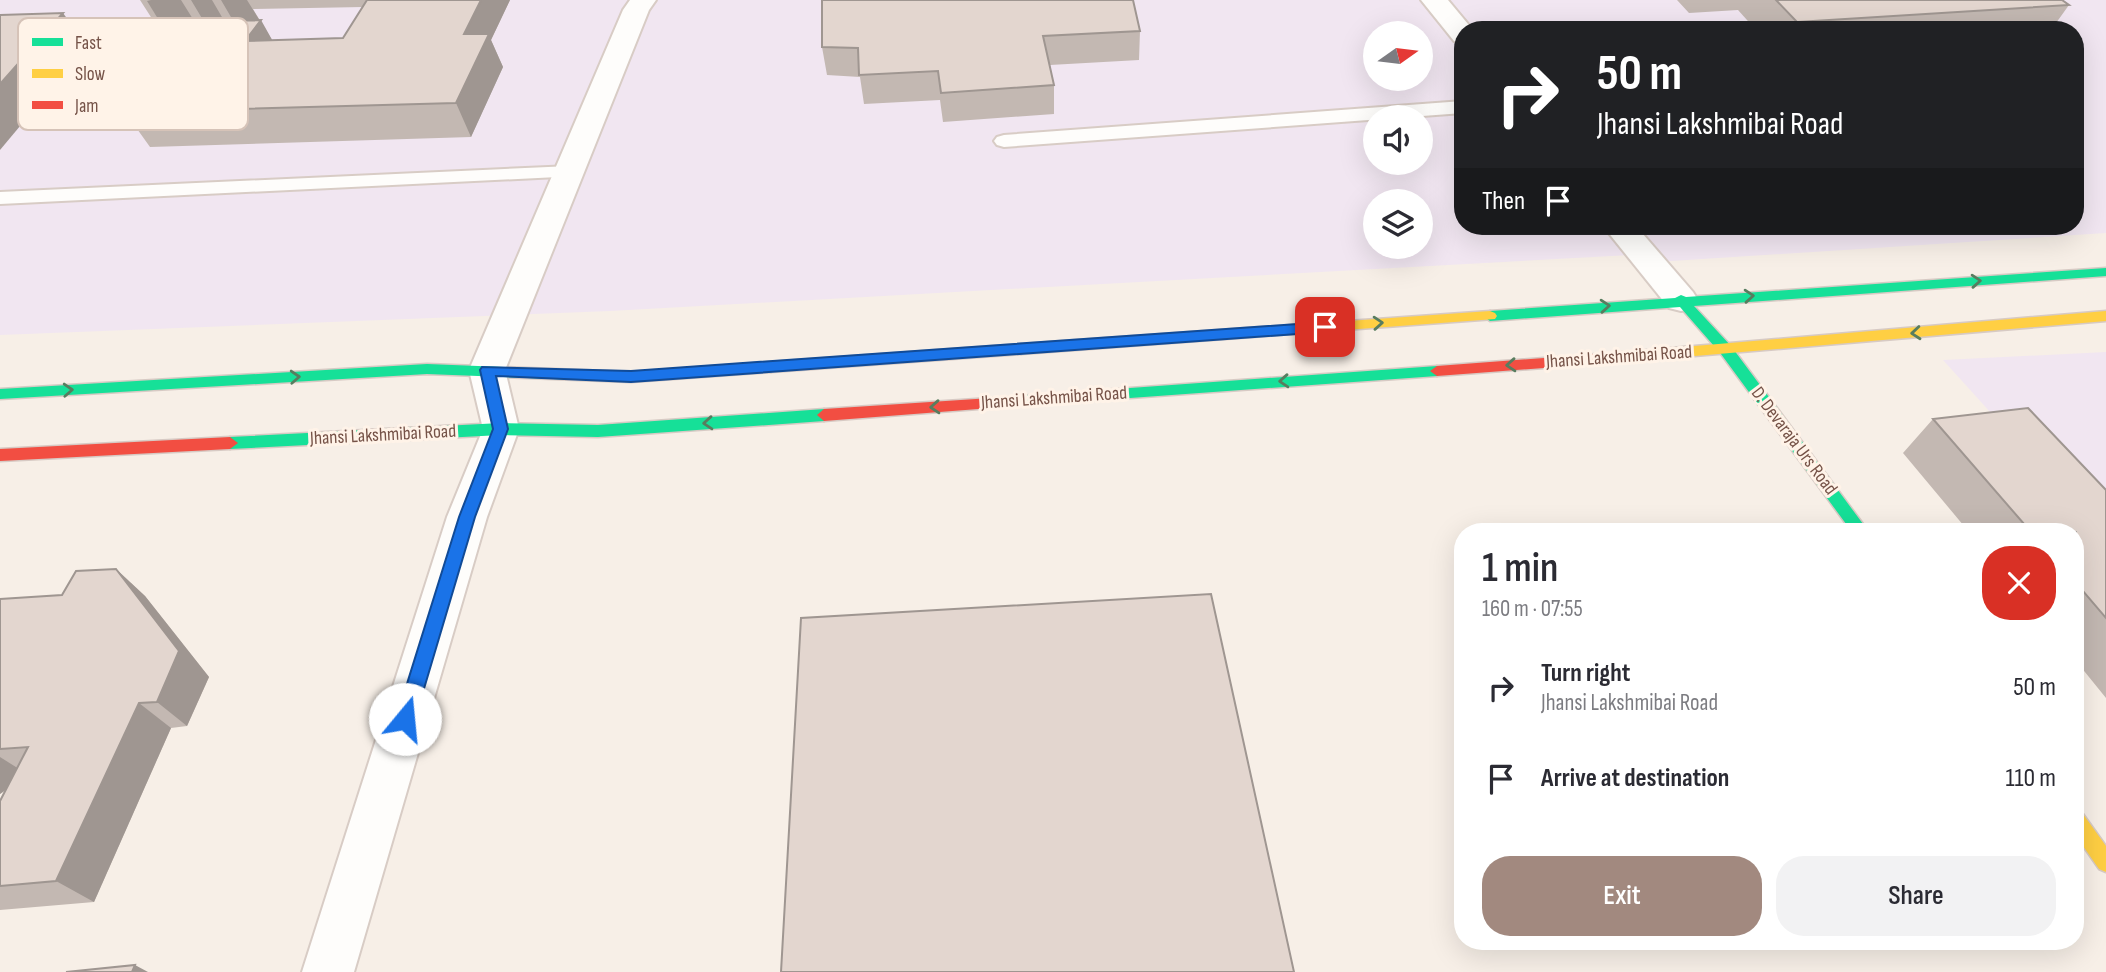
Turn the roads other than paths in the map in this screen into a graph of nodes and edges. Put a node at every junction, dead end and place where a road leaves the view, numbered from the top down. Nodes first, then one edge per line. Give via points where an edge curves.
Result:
1 (1434, 0) edge
2 (638, 3) edge
3 (1454, 24) edge
4 (1454, 108) edge
5 (1004, 142) dead end
6 (571, 173) junction
7 (0, 198) edge
8 (1627, 235) edge
9 (2106, 272) edge
10 (1681, 300) junction
11 (2106, 316) edge
12 (1726, 350) junction
13 (487, 370) junction
14 (0, 394) edge
15 (501, 429) junction
16 (0, 455) edge
17 (1854, 523) edge
18 (2084, 832) edge
19 (2106, 862) edge
20 (328, 972) edge

1 - 3 street
2 - 6 street
4 - 5 lane
6 - 7 lane
6 - 13 street
8 - 10 street
10 -> 9 main road
10 - 12 main road, D. Devaraja Urs Road
13 -> 10 main road via 631,377
11 -> 12 main road, Jhansi Lakshmibai Road
12 -> 15 main road, Jhansi Lakshmibai Road via 598,431
12 - 17 main road, D. Devaraja Urs Road
14 -> 13 main road via 427,369
13 - 15 street
15 - 16 main road, Jhansi Lakshmibai Road
15 - 20 street via 467,517
18 - 19 main road

